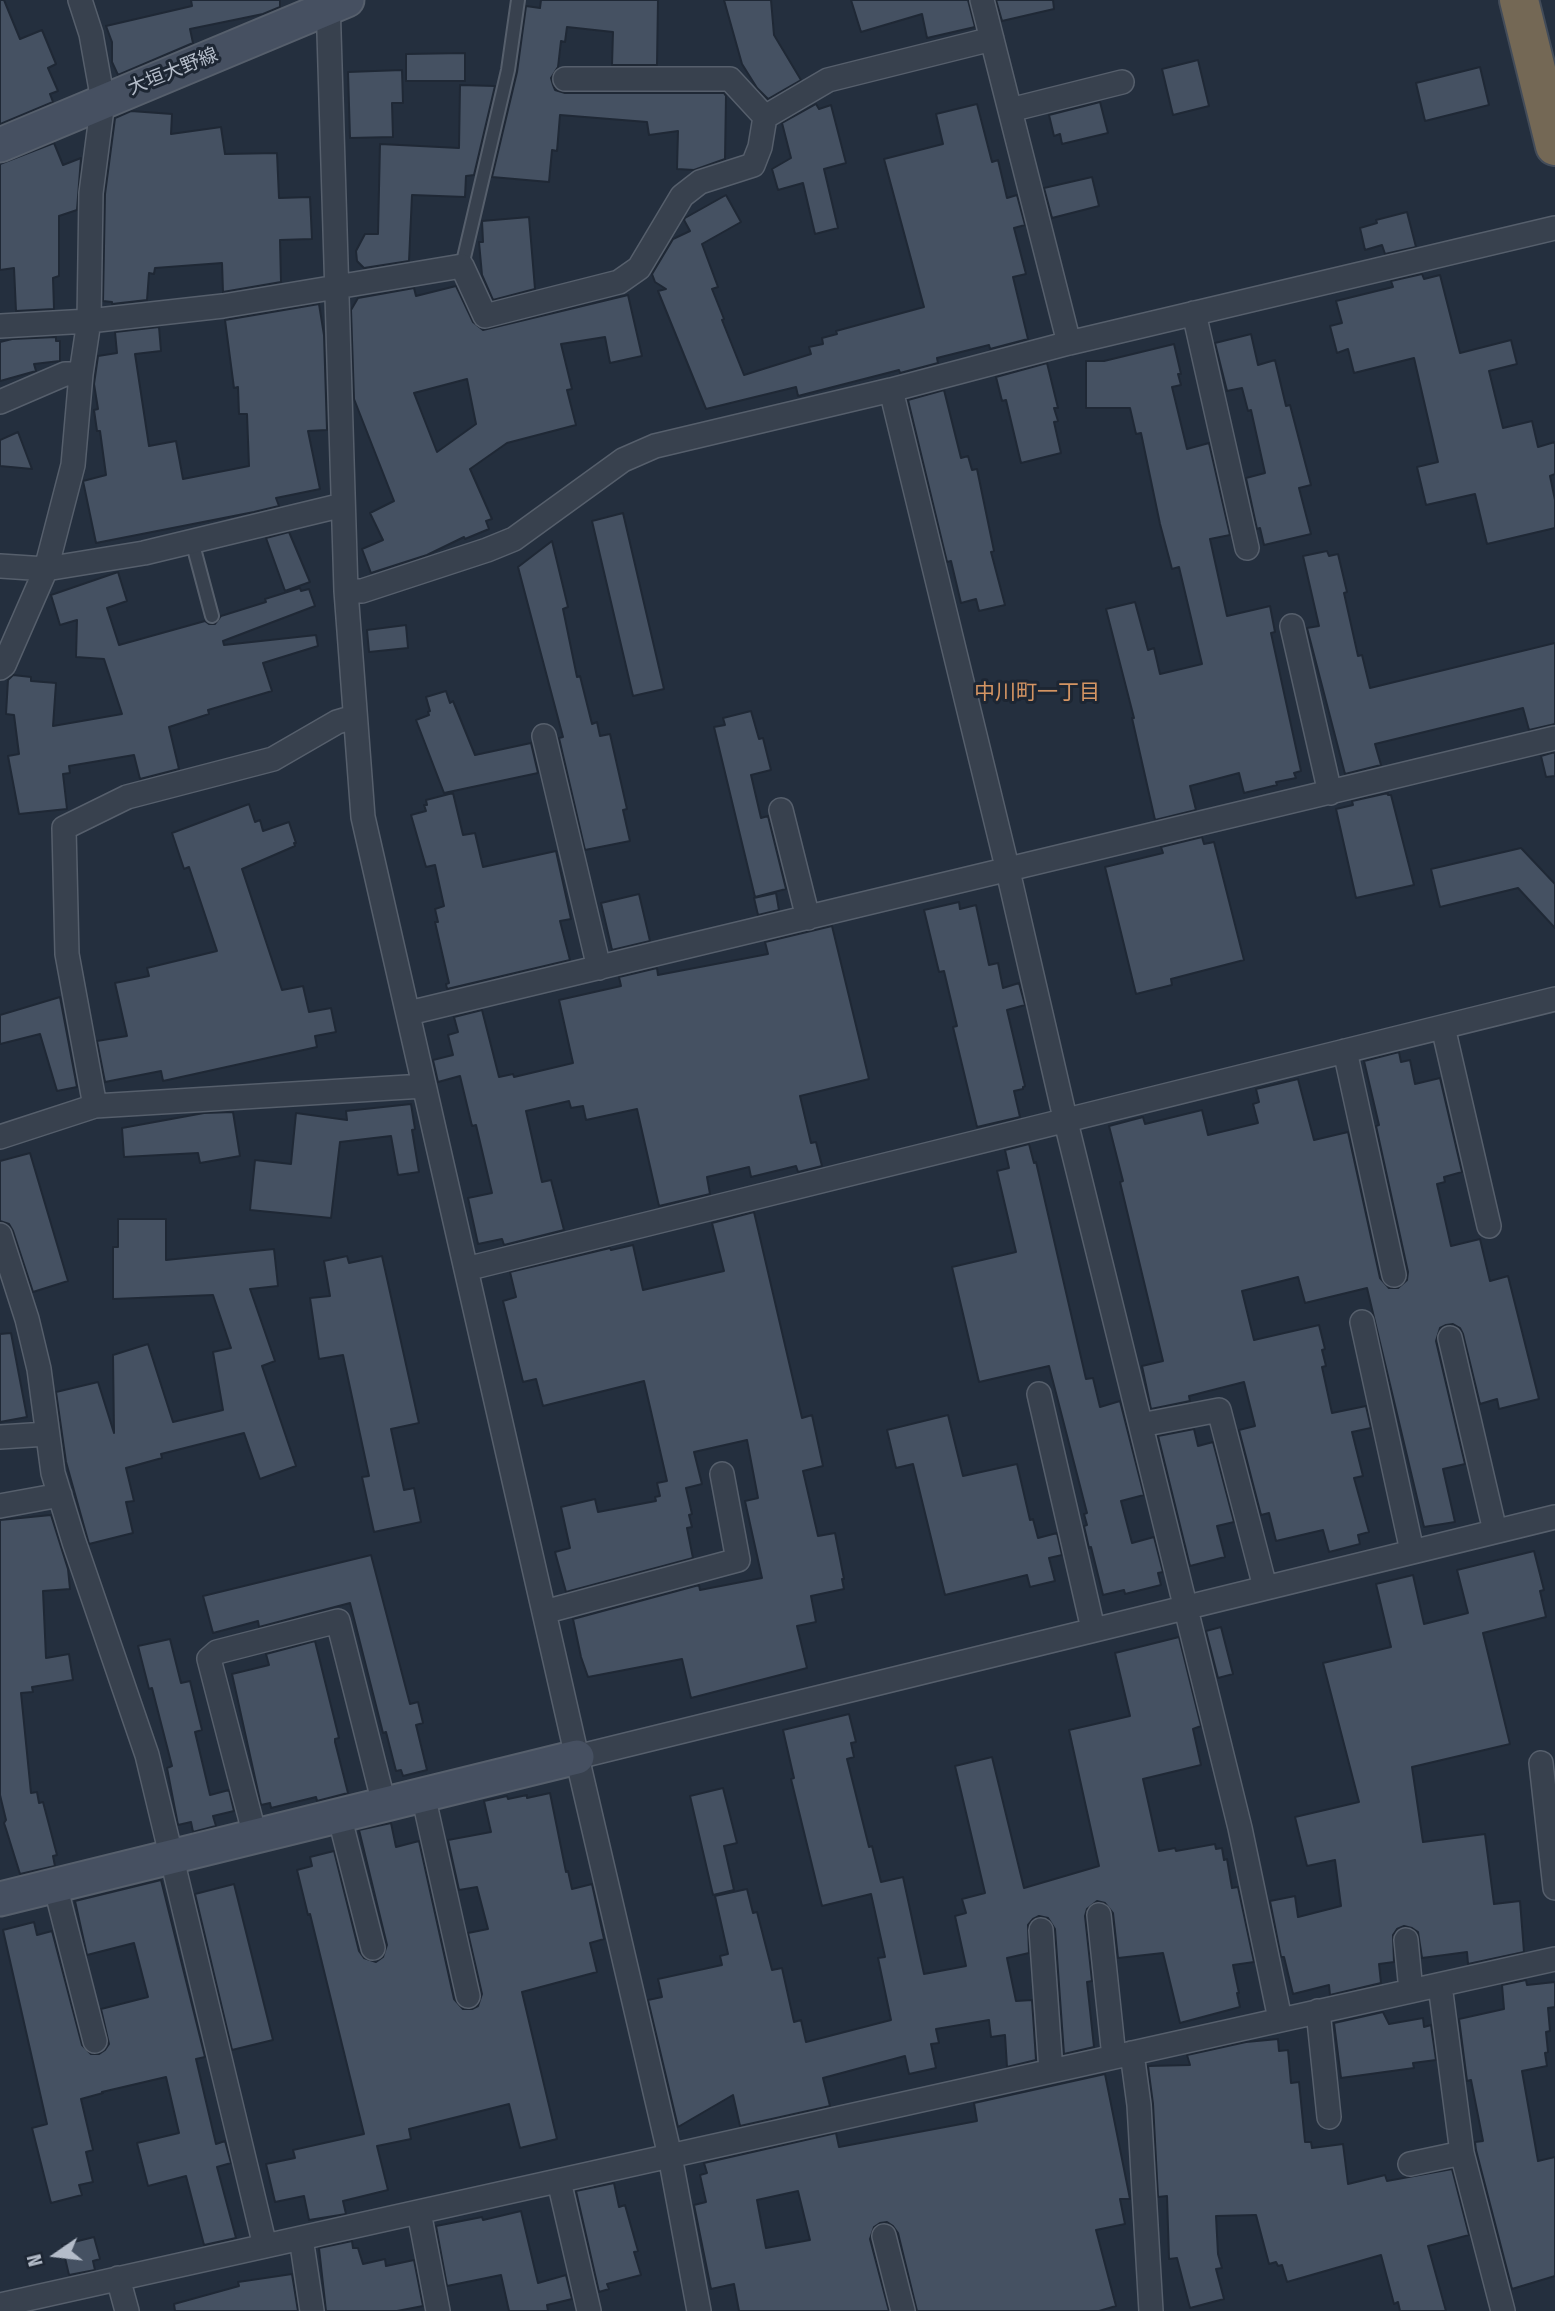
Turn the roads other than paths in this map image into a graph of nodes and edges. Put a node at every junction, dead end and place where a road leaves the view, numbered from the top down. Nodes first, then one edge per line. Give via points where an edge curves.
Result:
1 (80, 0) edge
2 (518, 0) edge
3 (982, 0) edge
4 (1519, 0) edge
5 (335, 3) edge
6 (992, 39) junction
7 (565, 79) dead end
8 (1122, 82) dead end
9 (103, 101) junction
10 (1010, 110) junction
11 (765, 117) junction
12 (0, 145) edge
13 (1555, 146) edge
14 (1555, 228) edge
15 (462, 265) junction
16 (337, 286) junction
17 (1194, 313) junction
18 (89, 321) junction
19 (0, 326) edge
20 (1069, 343) junction
21 (81, 374) junction
22 (891, 390) junction
23 (0, 402) edge
24 (344, 505) junction
25 (192, 541) junction
26 (1247, 548) dead end
27 (0, 566) edge
28 (46, 569) junction
29 (346, 591) junction
30 (212, 616) dead end
31 (1292, 626) dead end
32 (0, 668) edge
33 (354, 717) junction
34 (544, 736) dead end
35 (1555, 738) edge
36 (1330, 793) junction
37 (781, 810) dead end
38 (1008, 871) junction
39 (808, 918) junction
40 (599, 968) junction
41 (1555, 999) edge
42 (409, 1013) junction
43 (1443, 1027) junction
44 (1345, 1051) junction
45 (424, 1086) junction
46 (95, 1106) junction
47 (1065, 1118) junction
48 (0, 1137) edge
49 (1489, 1226) dead end
50 (0, 1235) edge
51 (466, 1269) junction
52 (1394, 1275) dead end
53 (1362, 1322) dead end
54 (1450, 1338) dead end
55 (1038, 1395) dead end
56 (1141, 1425) junction
57 (47, 1434) junction
58 (0, 1437) edge
59 (722, 1474) dead end
60 (60, 1496) junction
61 (0, 1506) edge
62 (1555, 1517) edge
63 (1495, 1531) junction
64 (1412, 1551) junction
65 (1265, 1587) junction
66 (1186, 1606) junction
67 (544, 1612) junction
68 (1093, 1629) junction
69 (577, 1757) junction
70 (1541, 1763) dead end
71 (423, 1795) junction
72 (384, 1804) junction
73 (339, 1815) junction
74 (255, 1836) junction
75 (171, 1857) junction
76 (55, 1885) junction
77 (1555, 1888) edge
78 (0, 1899) edge
79 (1100, 1915) dead end
80 (1041, 1930) dead end
81 (1406, 1940) dead end
82 (373, 1948) dead end
83 (1555, 1959) edge
84 (1440, 1985) junction
85 (1411, 1992) junction
86 (468, 1996) dead end
87 (1318, 2011) junction
88 (1280, 2019) junction
89 (96, 2040) dead end
90 (1123, 2055) junction
91 (1051, 2071) junction
92 (1329, 2118) dead end
93 (1462, 2153) junction
94 (670, 2155) junction
95 (1410, 2164) dead end
96 (559, 2180) junction
97 (419, 2212) junction
98 (884, 2236) dead end
99 (301, 2238) junction
100 (265, 2246) junction
101 (118, 2278) junction
102 (0, 2305) edge
103 (127, 2311) edge
104 (312, 2311) edge
105 (438, 2311) edge
106 (589, 2311) edge
107 (699, 2311) edge
108 (903, 2311) edge
109 (1150, 2311) edge
110 (1503, 2311) edge

1 - 9 street
2 - 15 lane via 508,70
3 - 6 street
4 - 13 highway
5 - 9 street, 大垣大野線
5 - 16 street
6 - 10 street
6 - 11 street via 828,80
7 - 11 street via 730,79
8 - 10 street
9 - 12 street, 大垣大野線
9 - 18 street via 91,193
10 - 20 street
11 - 15 street via 753,165 700,182 682,196 639,268 619,282 485,316
14 - 17 street
15 - 16 street
16 - 18 street via 223,306
16 - 24 street
17 - 20 street
17 - 26 street
18 - 19 street
18 - 21 street
20 - 22 street
21 - 23 street via 65,374
21 - 28 street via 73,465
22 - 29 street via 654,446 623,460 514,539 362,591
22 - 38 street
24 - 25 street
24 - 29 street
25 - 28 street
25 - 30 lane
27 - 28 street
28 - 32 street
29 - 33 street
31 - 36 street
33 - 42 street via 363,817
33 - 46 street via 273,759 127,797 64,828 67,954
34 - 40 street
35 - 36 street
36 - 38 street
37 - 39 street
38 - 39 street
38 - 47 street
39 - 40 street
40 - 42 street
41 - 43 street
42 - 45 street
43 - 44 street
43 - 49 street
44 - 47 street
44 - 52 street
45 - 46 street
45 - 51 street
46 - 48 street
47 - 51 street
47 - 56 street
50 - 57 street via 39,1369
51 - 67 street
53 - 64 street
54 - 63 street
55 - 68 street
56 - 65 street via 1219,1410
56 - 66 street
57 - 58 street
57 - 60 street
59 - 67 street via 738,1560
60 - 61 street
60 - 75 street via 147,1755
62 - 63 street
63 - 64 street
64 - 65 street
65 - 66 street
66 - 68 street
66 - 88 street
67 - 69 street
68 - 69 street
69 - 71 street
69 - 94 street
70 - 77 street
71 - 72 street
71 - 86 street
72 - 73 street
72 - 74 street via 338,1621 217,1652 209,1659
73 - 74 street
73 - 82 street
74 - 75 street
75 - 76 street
75 - 100 street
76 - 78 street
76 - 89 street
79 - 90 street
80 - 91 street
81 - 85 street
83 - 84 street
84 - 85 street
84 - 93 street
85 - 87 street
87 - 88 street
87 - 92 street
88 - 90 street
90 - 91 street
90 - 109 street via 1139,2105
91 - 94 street
93 - 95 street
93 - 110 street
94 - 96 street
94 - 107 street
96 - 97 street
96 - 106 street
97 - 99 street
97 - 105 street
98 - 108 street
99 - 100 street
99 - 104 street
100 - 101 street
101 - 102 street
101 - 103 street

